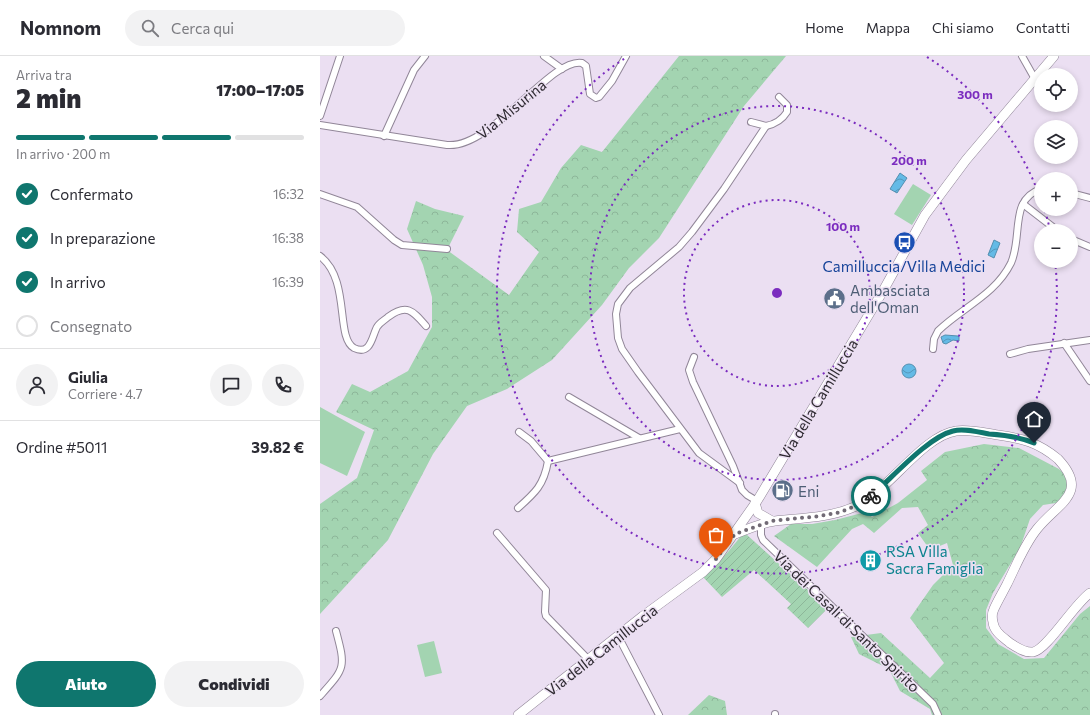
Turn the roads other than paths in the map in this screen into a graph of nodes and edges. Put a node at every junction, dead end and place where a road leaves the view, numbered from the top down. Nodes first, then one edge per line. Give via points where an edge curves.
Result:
1 (340, 56) edge
2 (425, 56) edge
3 (544, 56) edge
4 (626, 56) edge
5 (1022, 56) edge
6 (1054, 56) edge
7 (1044, 68) edge
8 (562, 69) junction
9 (1034, 75) edge
10 (1034, 80) edge
11 (779, 97) dead end
12 (320, 116) edge
13 (751, 122) dead end
14 (320, 125) edge
15 (766, 126) junction
16 (384, 136) junction
17 (1034, 193) edge
18 (320, 194) edge
19 (1078, 195) edge
20 (1090, 198) edge
21 (1023, 204) junction
22 (1049, 224) edge
23 (1078, 242) edge
24 (1090, 248) edge
25 (447, 250) dead end
26 (320, 256) edge
27 (426, 326) dead end
28 (1090, 340) edge
29 (1064, 343) junction
30 (933, 349) dead end
31 (1010, 354) dead end
32 (694, 357) dead end
33 (1090, 381) edge
34 (569, 397) dead end
35 (680, 429) junction
36 (519, 432) dead end
37 (639, 438) junction
38 (548, 461) junction
39 (740, 483) junction
40 (756, 502) junction
41 (518, 508) dead end
42 (772, 521) junction
43 (761, 526) junction
44 (497, 533) dead end
45 (735, 534) junction
46 (1090, 593) edge
47 (336, 631) dead end
48 (618, 636) junction
49 (588, 660) junction
50 (320, 696) edge
51 (518, 715) edge
52 (659, 715) edge
53 (938, 715) edge

1 - 12 street
2 - 16 street via 414,70
3 - 8 street
4 - 8 street, Via Misurina via 606,90 596,98 590,94 584,64 576,62
5 - 9 street
6 - 7 main road, Via della Camilluccia
8 - 16 street, Via Misurina via 485,131 466,143 450,145
10 - 40 main road, Via della Camilluccia via 962,165 924,215 879,298
11 - 15 street via 788,112 774,125
13 - 15 street
14 - 16 street, Via Misurina
15 - 35 street via 692,232 679,247 630,288 616,309 618,338 622,349
17 - 21 street via 1026,197
18 - 25 street via 357,207 402,245
19 - 20 street
21 - 22 street
21 - 30 street via 1019,212 1016,245 1008,268 989,293 938,331
23 - 24 street
26 - 27 street via 337,278 345,331 353,347 368,347 379,324 400,310 411,311
28 - 29 street
29 - 31 street
29 - 33 street
32 - 39 street via 690,374
34 - 37 street
35 - 37 street
35 - 39 street via 702,456
36 - 38 street via 531,441
37 - 38 street
38 - 41 street via 539,490
39 - 40 street via 745,494
40 - 42 main road via 758,513
40 - 45 main road, Via della Camilluccia
42 - 43 main road
42 - 46 main road via 820,516 855,507 946,433 965,430 1020,438 1040,445 1067,466 1075,475 1076,488 1069,501 1033,535 994,609 993,624 999,634 1012,644 1025,651 1037,651
43 - 45 main road
43 - 53 street, Via dei Casali di Santo Spirito via 763,540 933,704
44 - 49 street via 546,590 546,616
45 - 48 main road, Via della Camilluccia via 703,572
47 - 50 street via 342,667
48 - 49 main road, Via della Camilluccia
48 - 52 street
49 - 51 main road, Via della Camilluccia

